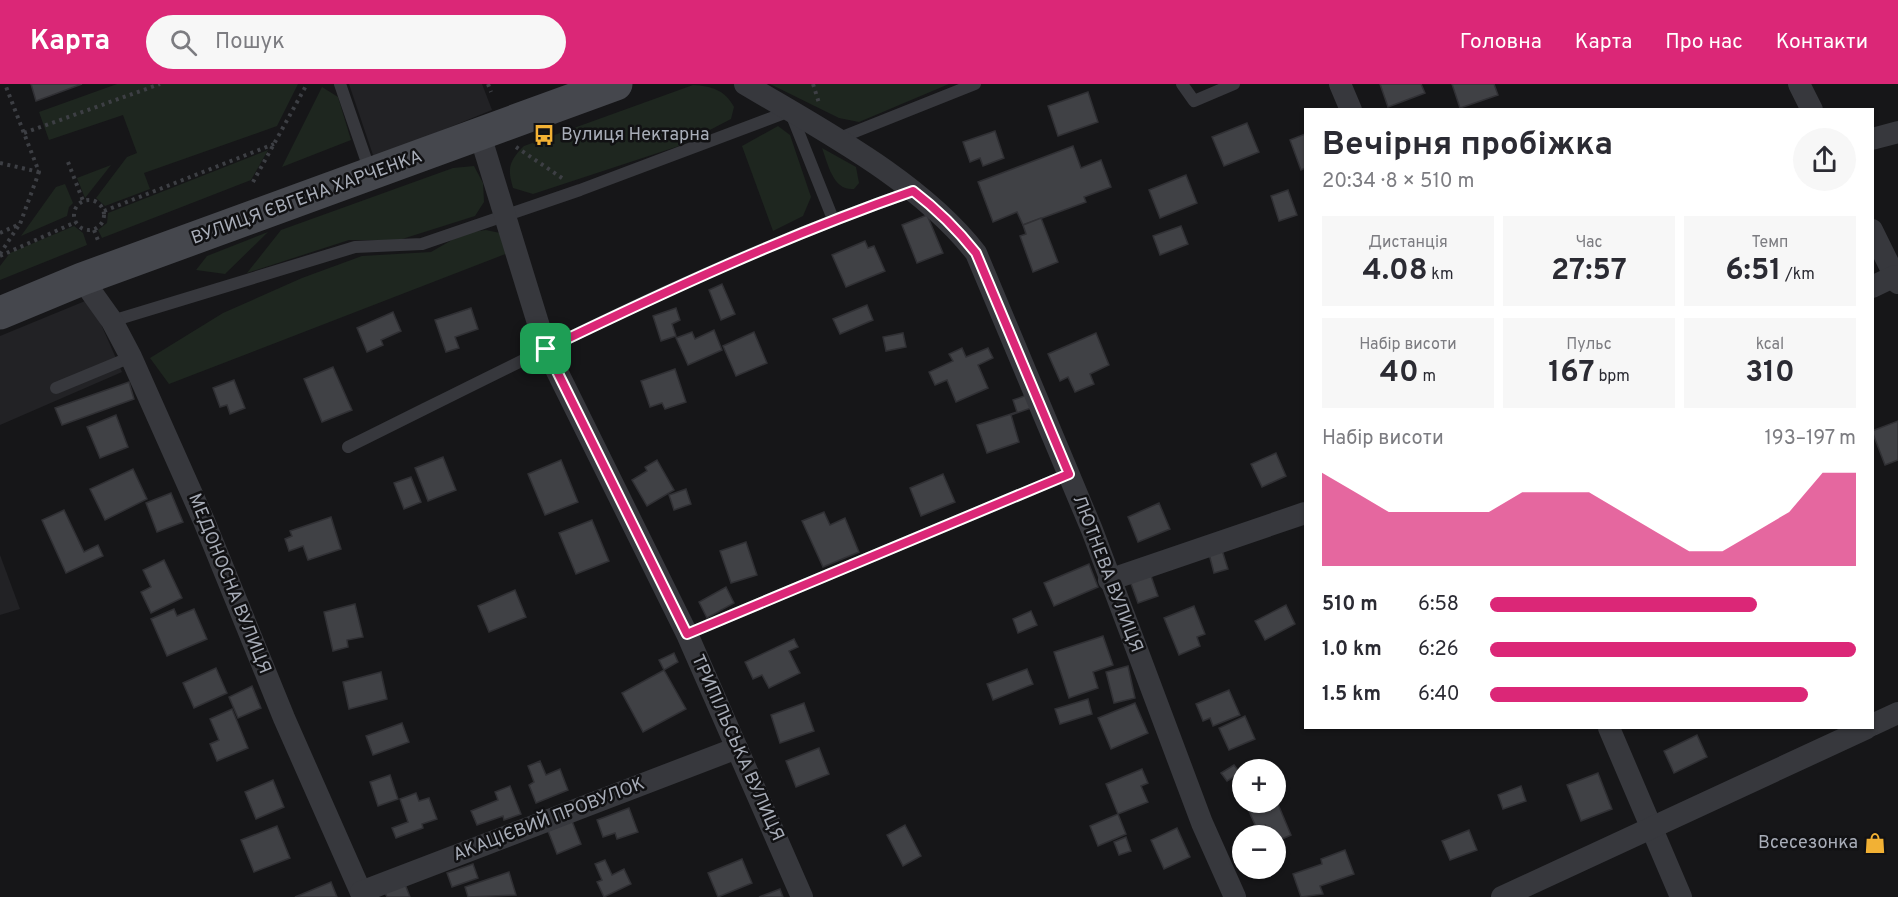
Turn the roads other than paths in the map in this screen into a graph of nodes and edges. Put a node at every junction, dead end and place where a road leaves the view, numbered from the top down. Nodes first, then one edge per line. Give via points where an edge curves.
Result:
1 (340, 84) edge
2 (615, 84) edge
3 (745, 84) edge
4 (975, 84) edge
5 (1182, 84) edge
6 (1234, 84) edge
7 (1340, 84) edge
8 (1799, 84) edge
9 (1350, 108) edge
10 (1811, 108) edge
11 (789, 111) junction
12 (1898, 132) edge
13 (1874, 138) edge
14 (494, 139) junction
15 (837, 139) junction
16 (371, 175) junction
17 (913, 191) junction
18 (504, 217) junction
19 (833, 219) junction
20 (1874, 234) edge
21 (82, 279) junction
22 (1896, 279) edge
23 (1874, 285) edge
24 (0, 313) edge
25 (112, 321) junction
26 (546, 349) junction
27 (131, 357) junction
28 (56, 388) dead end
29 (348, 447) dead end
30 (1069, 474) junction
31 (1304, 513) edge
32 (1109, 580) junction
33 (687, 634) junction
34 (1898, 713) edge
35 (1874, 724) edge
36 (1609, 729) edge
37 (1866, 729) edge
38 (737, 748) junction
39 (1652, 827) junction
40 (362, 895) edge
41 (802, 897) edge
42 (1235, 897) edge
43 (1502, 897) edge
44 (1681, 897) edge

1 - 16 lane
2 - 14 main road, ВУЛИЦЯ ЄВГЕНА ХАРЧЕНКА
3 - 11 street, ЛЮТНЕВА ВУЛИЦЯ
4 - 15 lane
5 - 6 lane via 1194,101
7 - 9 street
8 - 10 street
11 - 15 street, ЛЮТНЕВА ВУЛИЦЯ
11 - 18 lane
11 - 19 lane
12 - 13 street
14 - 16 main road, ВУЛИЦЯ ЄВГЕНА ХАРЧЕНКА
14 - 18 street, ТРИПІЛЬСЬКА ВУЛИЦЯ
15 - 17 street, ЛЮТНЕВА ВУЛИЦЯ
16 - 21 main road, ВУЛИЦЯ ЄВГЕНА ХАРЧЕНКА
17 - 19 lane
17 - 30 street, ЛЮТНЕВА ВУЛИЦЯ via 938,209 976,253
18 - 25 lane via 422,244 355,247
18 - 26 street, ТРИПІЛЬСЬКА ВУЛИЦЯ
19 - 26 lane via 675,286
20 - 22 street
21 - 24 main road, ВУЛИЦЯ ЄВГЕНА ХАРЧЕНКА
21 - 25 street, МЕДОНОСНА ВУЛИЦЯ
22 - 23 street
25 - 27 street, МЕДОНОСНА ВУЛИЦЯ
26 - 29 lane
26 - 33 street, ТРИПІЛЬСЬКА ВУЛИЦЯ
27 - 28 lane
27 - 40 street, МЕДОНОСНА ВУЛИЦЯ
30 - 32 street, ЛЮТНЕВА ВУЛИЦЯ
30 - 33 lane
31 - 32 street
32 - 42 street, ЛЮТНЕВА ВУЛИЦЯ via 1202,823
33 - 38 street, ТРИПІЛЬСЬКА ВУЛИЦЯ
34 - 35 street
36 - 39 street
37 - 39 street
38 - 40 street, АКАЦІЄВИЙ ПРОВУЛОК
38 - 41 street, ТРИПІЛЬСЬКА ВУЛИЦЯ
39 - 43 street
39 - 44 street

